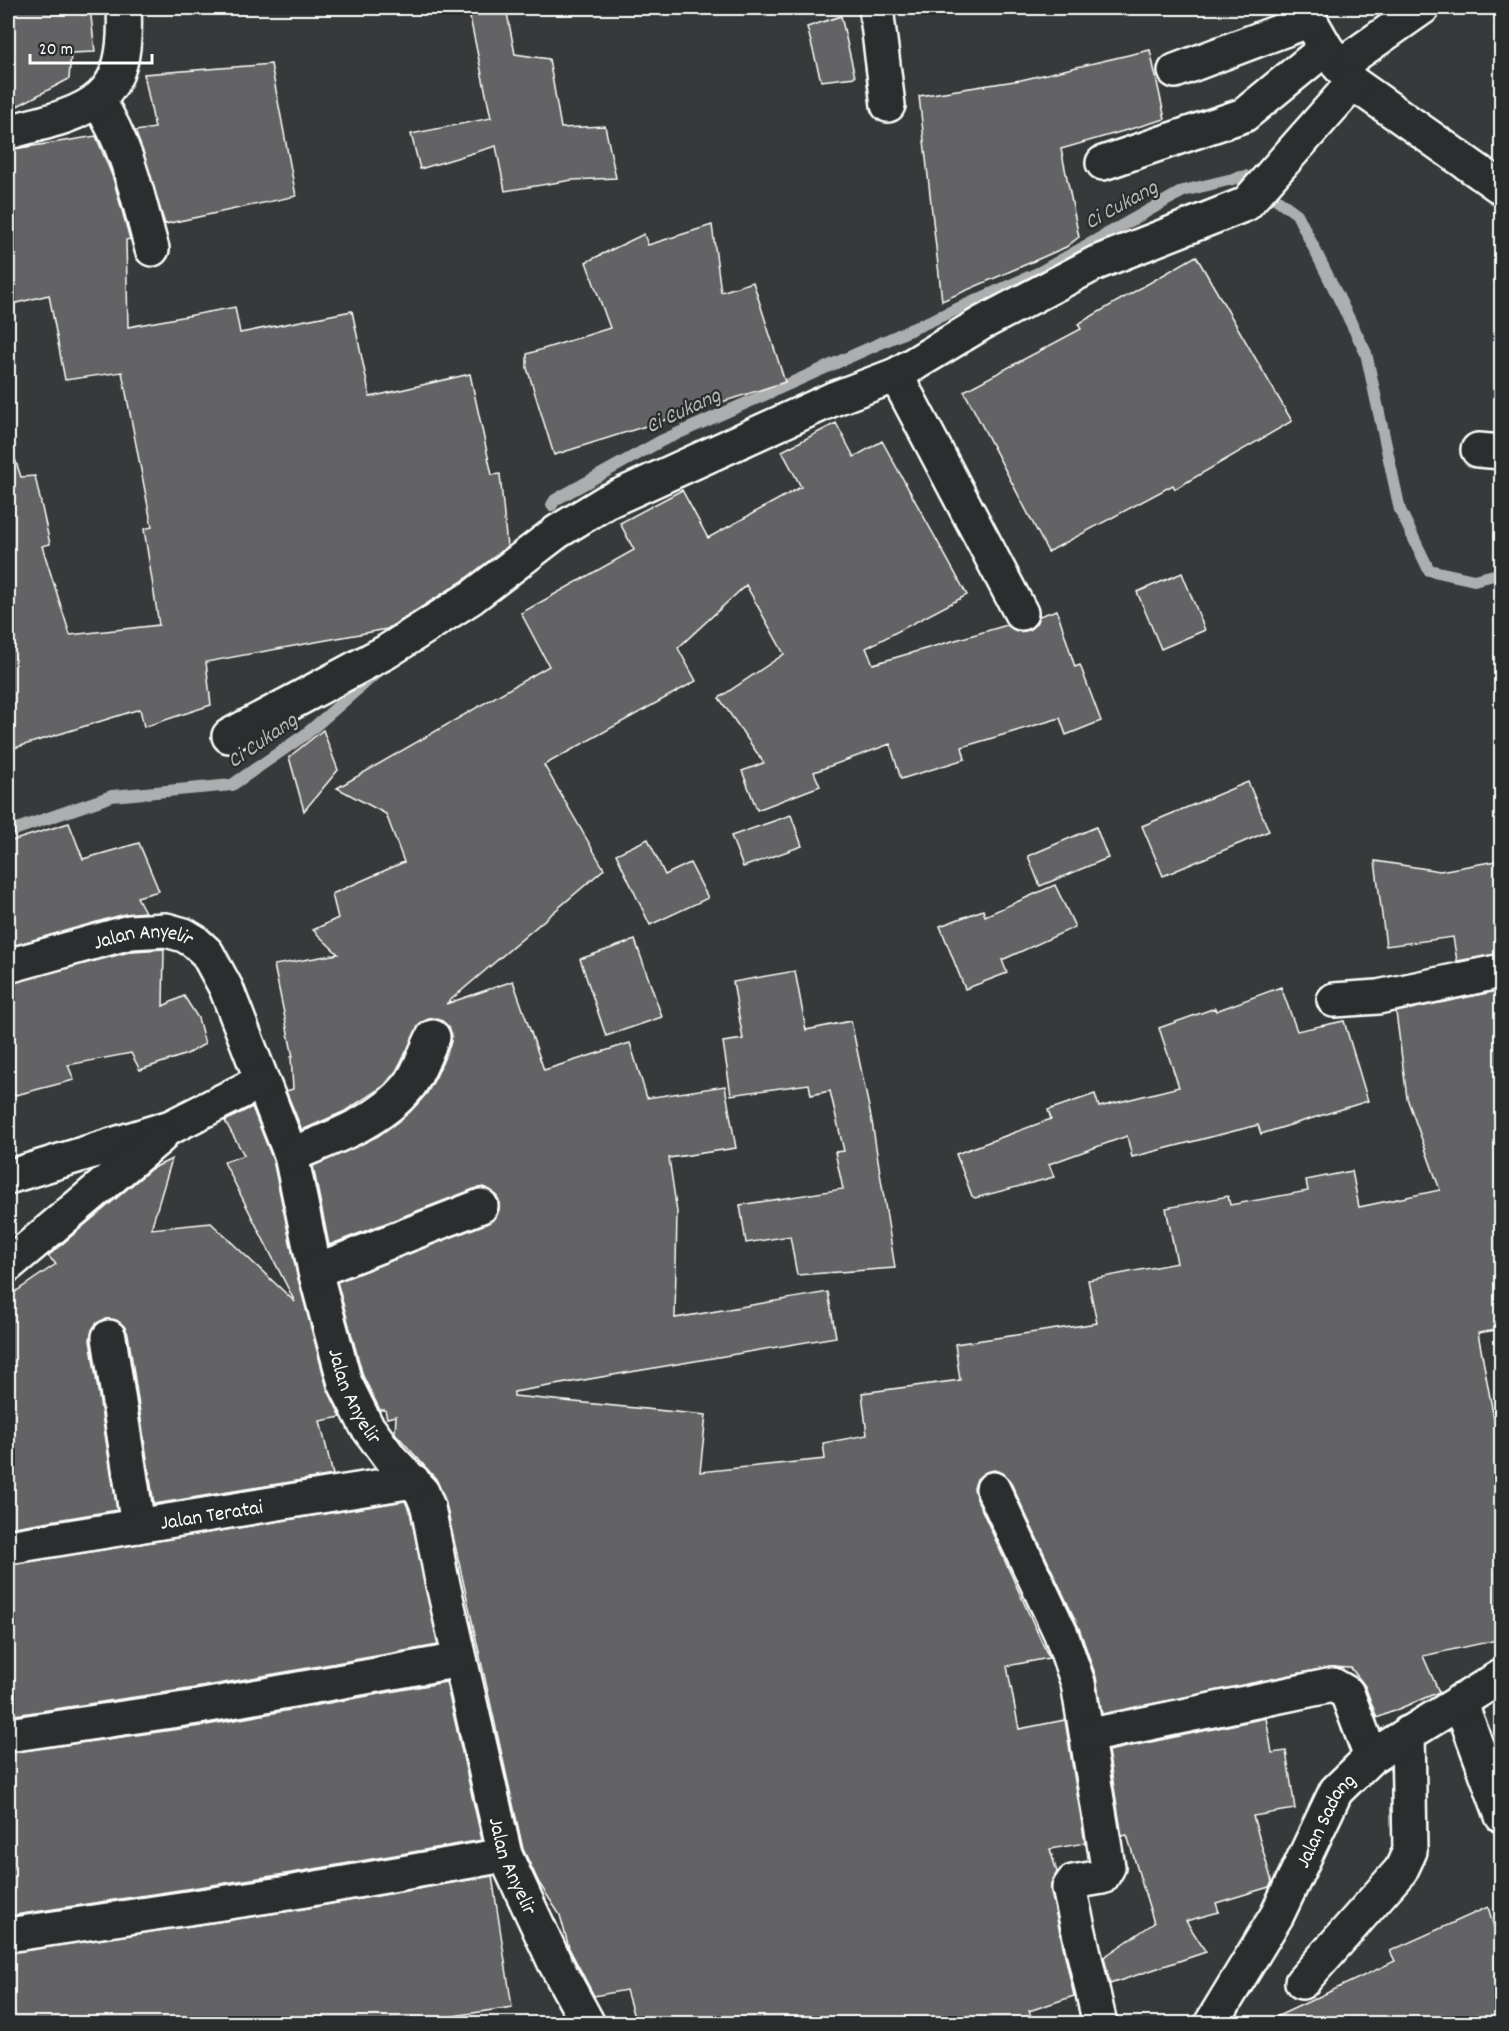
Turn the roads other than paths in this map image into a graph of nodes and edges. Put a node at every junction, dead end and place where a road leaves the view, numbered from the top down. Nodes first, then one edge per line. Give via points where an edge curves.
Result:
1 (124, 8) edge
2 (876, 8) edge
3 (1422, 8) edge
4 (1309, 14) edge
5 (1339, 66) junction
6 (1175, 71) dead end
7 (98, 100) junction
8 (888, 105) dead end
9 (8, 132) edge
10 (1103, 163) dead end
11 (1502, 188) edge
12 (152, 249) dead end
13 (896, 375) junction
14 (1021, 613) dead end
15 (229, 736) dead end
16 (8, 966) edge
17 (1502, 970) edge
18 (1334, 1000) dead end
19 (433, 1037) dead end
20 (262, 1081) junction
21 (171, 1127) junction
22 (291, 1155) junction
23 (8, 1177) edge
24 (481, 1206) dead end
25 (8, 1265) edge
26 (315, 1271) junction
27 (109, 1337) dead end
28 (413, 1481) junction
29 (993, 1489) dead end
30 (138, 1526) junction
31 (8, 1547) edge
32 (460, 1660) junction
33 (1502, 1676) edge
34 (1460, 1701) junction
35 (1408, 1733) junction
36 (8, 1735) edge
37 (1086, 1736) junction
38 (1371, 1757) junction
39 (1502, 1816) edge
40 (505, 1855) junction
41 (8, 1935) edge
42 (1302, 1982) dead end
43 (585, 2023) edge
44 (1100, 2024) edge
45 (1211, 2024) edge

1 - 7 street via 126,40 120,66 110,89
2 - 8 street
3 - 5 street
4 - 5 street
4 - 6 street
5 - 10 street via 1244,115
5 - 11 street
5 - 13 street via 1279,165 1246,204 1096,263 982,323
7 - 9 street via 57,120
7 - 12 street via 117,131 135,177
13 - 14 street
13 - 15 street via 833,399 606,502 557,532 472,597 386,652
16 - 20 street, Jalan Anyelir via 130,932 166,930 184,934 207,954 226,988
17 - 18 street via 1378,997
19 - 22 street via 409,1086 385,1108 344,1133
20 - 21 street
20 - 22 street, Jalan Anyelir
21 - 23 street
21 - 25 street
22 - 26 street, Jalan Anyelir
24 - 26 street
26 - 28 street, Jalan Anyelir via 345,1383 366,1425
27 - 30 street
28 - 30 street, Jalan Teratai
28 - 32 street, Jalan Anyelir via 428,1507
29 - 37 street via 1061,1634 1078,1683
30 - 31 street, Jalan Teratai
32 - 36 street via 198,1707
32 - 40 street, Jalan Anyelir
33 - 34 street, Jalan Sadang
34 - 35 street, Jalan Sadang
34 - 39 street
35 - 38 street, Jalan Sadang
35 - 42 street via 1410,1851 1401,1870
37 - 38 street via 1333,1685 1347,1693
37 - 44 street via 1108,1867 1102,1877 1073,1882 1069,1888
38 - 45 street, Jalan Sadang via 1336,1791 1277,1915
40 - 41 street
40 - 43 street, Jalan Anyelir

